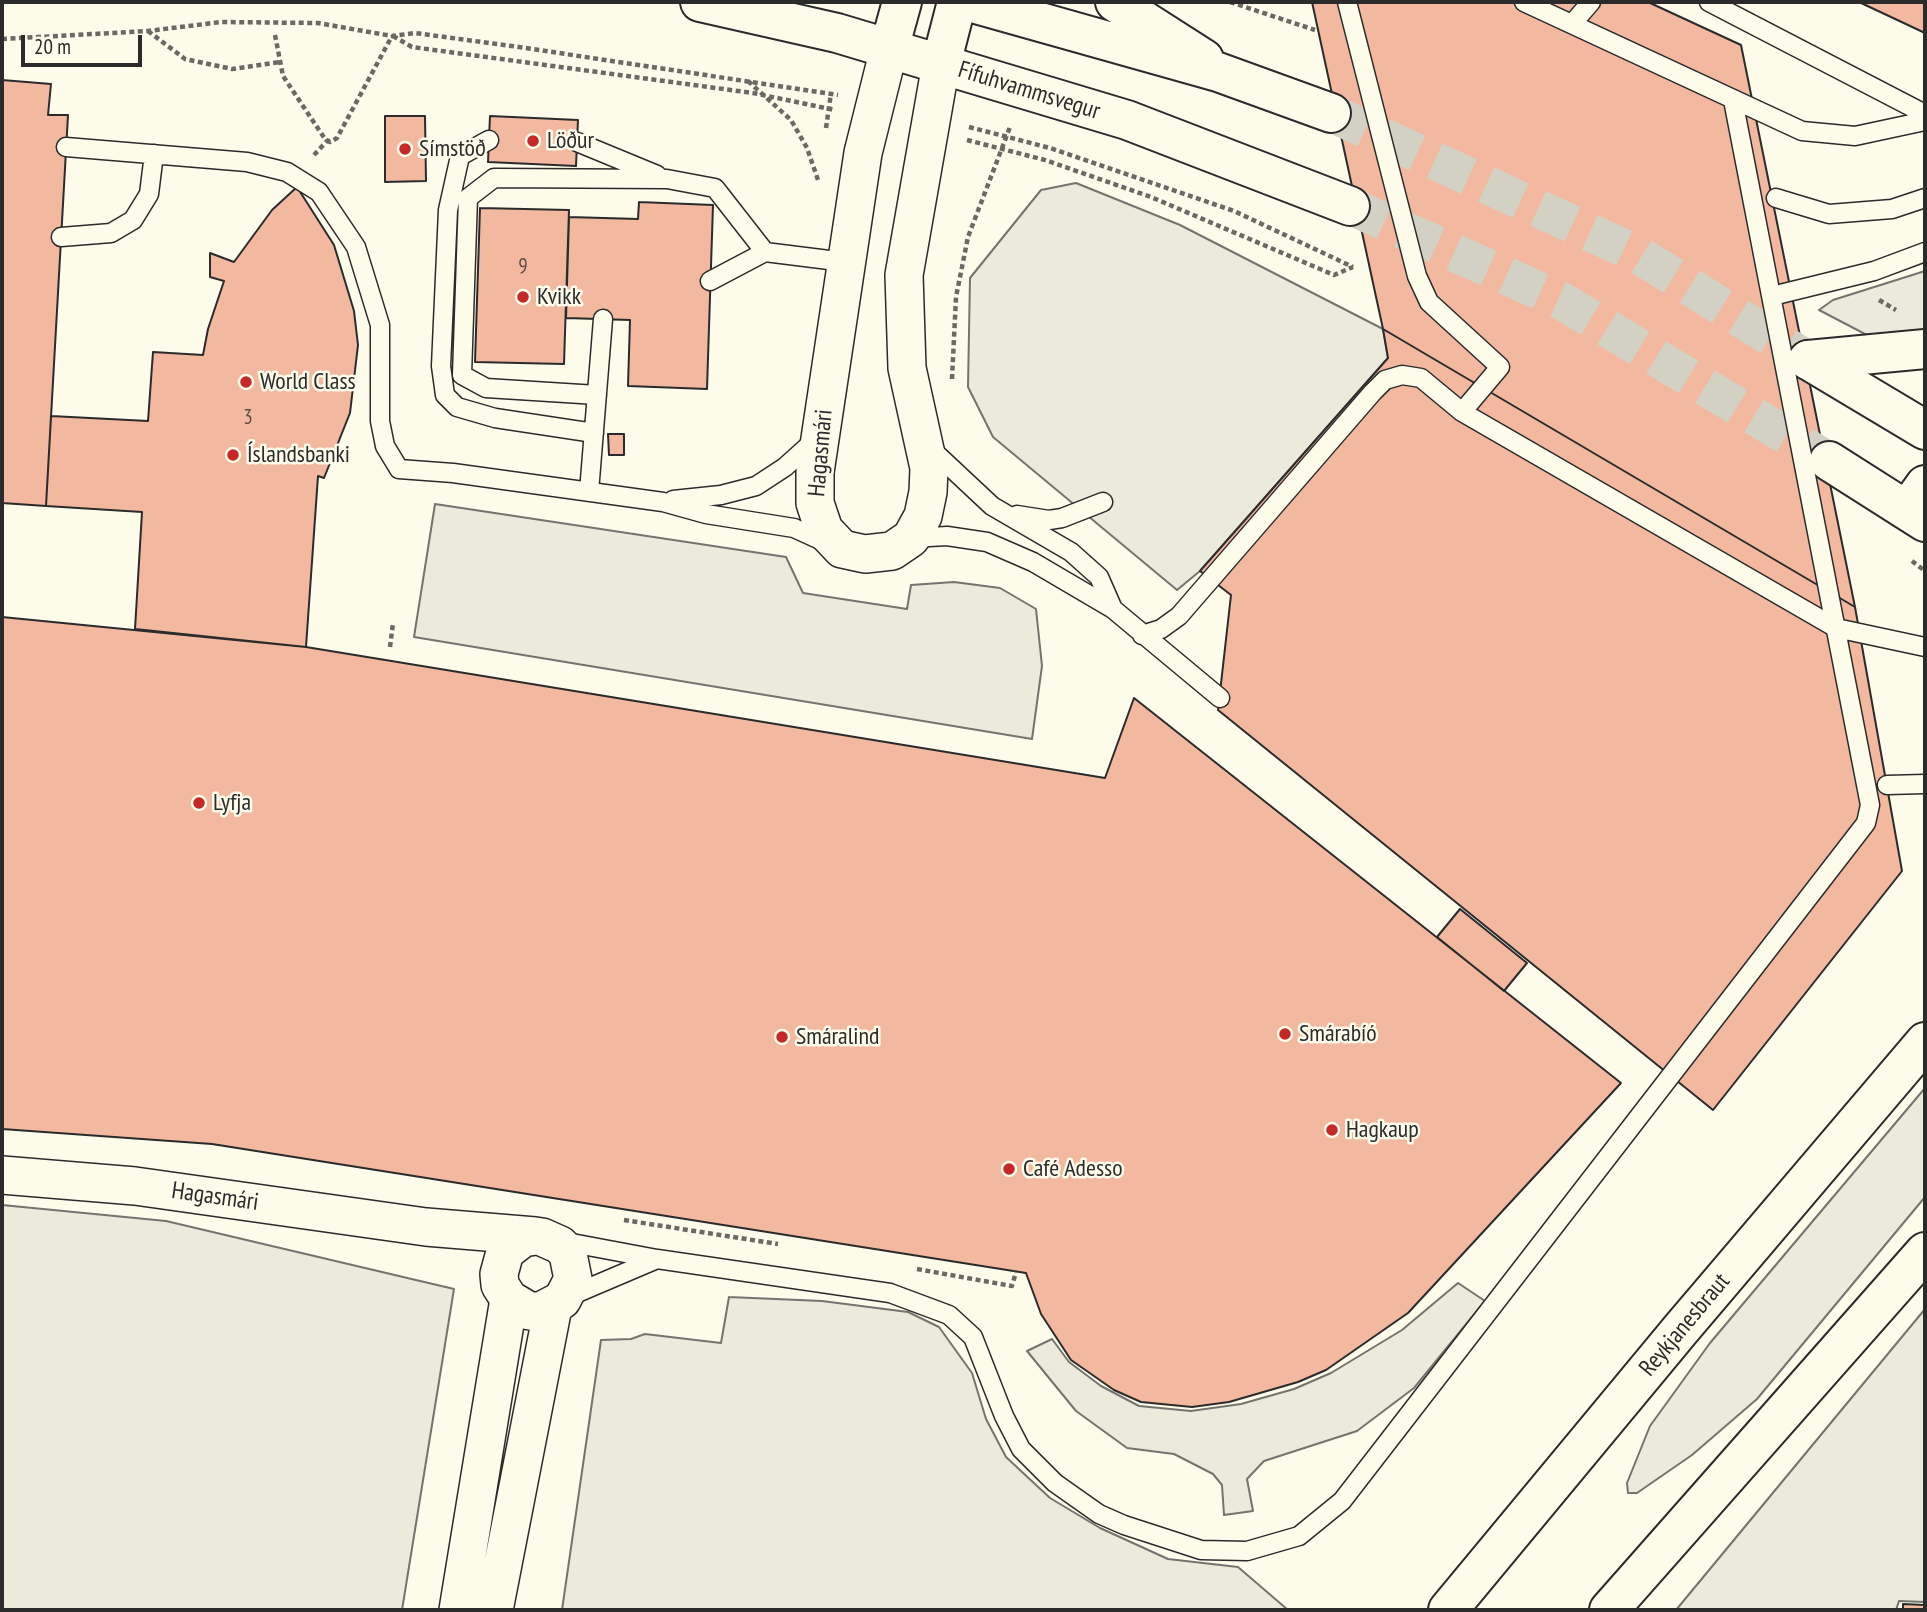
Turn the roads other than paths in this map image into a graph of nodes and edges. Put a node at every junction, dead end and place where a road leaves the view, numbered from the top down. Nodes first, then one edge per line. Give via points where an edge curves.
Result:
1 (701, 2) edge
2 (902, 2) edge
3 (957, 2) edge
4 (970, 2) edge
5 (1115, 2) edge
6 (1347, 2) edge
7 (1524, 2) edge
8 (1591, 2) edge
9 (1709, 2) edge
10 (1572, 24) junction
11 (889, 48) junction
12 (941, 64) junction
13 (1218, 72) junction
14 (1733, 100) junction
15 (1331, 113) tunnel mouth
16 (1925, 114) edge
17 (1925, 121) edge
18 (489, 139) dead end
19 (577, 142) dead end
20 (66, 147) dead end
21 (154, 154) junction
22 (667, 179) junction
23 (1776, 198) dead end
24 (1925, 198) edge
25 (1350, 206) tunnel mouth
26 (61, 237) dead end
27 (765, 252) junction
28 (1925, 252) edge
29 (845, 262) junction
30 (710, 281) dead end
31 (1772, 296) junction
32 (603, 319) dead end
33 (1925, 349) edge
34 (597, 394) junction
35 (1462, 412) junction
36 (1925, 430) edge
37 (594, 433) junction
38 (819, 437) junction
39 (920, 438) junction
40 (1829, 461) tunnel mouth
41 (589, 492) junction
42 (663, 502) junction
43 (1103, 502) dead end
44 (992, 506) junction
45 (1919, 506) edge
46 (911, 538) junction
47 (842, 549) junction
48 (1113, 609) junction
49 (1836, 628) junction
50 (1142, 635) junction
51 (1925, 647) edge
52 (1220, 698) dead end
53 (1925, 784) edge
54 (1886, 785) dead end
55 (1925, 1042) edge
56 (2, 1175) edge
57 (426, 1227) junction
58 (542, 1238) junction
59 (1925, 1252) edge
60 (657, 1259) junction
61 (505, 1292) junction
62 (557, 1304) junction
63 (1642, 1571) junction
64 (458, 1610) edge
65 (494, 1610) edge
66 (1448, 1610) edge
67 (1609, 1610) edge
68 (1618, 1610) edge

1 - 11 main road, Fífuhvammsvegur
2 - 11 main road
3 - 12 main road
4 - 13 main road
5 - 13 main road via 1194,50
6 - 35 lane via 1418,276 1429,302 1500,367
7 - 10 lane
8 - 10 lane
9 - 16 lane
10 - 14 lane
11 - 12 main road, Fífuhvammsvegur
11 - 29 street, Hagasmári via 863,153
12 - 25 main road, Fífuhvammsvegur via 1127,120
12 - 39 street via 904,275 907,368
13 - 15 main road
14 - 17 lane via 1802,131 1855,136
14 - 31 lane
18 - 37 lane via 460,156 448,211 441,366 445,395 457,407 495,418
19 - 22 lane
20 - 21 lane
21 - 26 lane via 149,194 133,220 111,233
21 - 41 lane via 247,162 287,172 319,192 356,247 380,325 380,421 385,446 399,470
22 - 27 lane via 715,188
22 - 34 lane via 494,178 468,198 462,375 486,388
23 - 24 lane via 1829,214 1892,209
27 - 29 lane
27 - 30 lane
28 - 31 lane via 1874,271
29 - 38 street, Hagasmári
31 - 49 lane
32 - 34 lane
33 - 36 main road via 1808,360
34 - 37 lane
35 - 49 lane
35 - 50 lane via 1421,379 1402,375 1385,380 1179,616
37 - 41 lane
38 - 42 lane via 756,485 721,495
38 - 47 street, Hagasmári via 814,503 824,530
39 - 44 lane
39 - 46 street via 929,468 928,492 923,516
40 - 45 main road
41 - 42 lane
42 - 47 lane via 794,528
43 - 44 lane via 1080,514 1049,520 1022,517
44 - 48 lane via 1071,552 1099,577
46 - 47 street via 892,551 865,554
46 - 48 lane via 947,536 987,542 1033,562
48 - 50 lane
49 - 51 lane
49 - 60 lane via 1870,805 1866,824 1342,1501 1300,1535 1247,1551 1201,1550 1099,1514 1055,1483 1021,1449 973,1337 949,1315 927,1305 890,1293
50 - 52 lane
53 - 54 lane
55 - 66 main road, Reykjanesbraut
56 - 57 street, Hagasmári via 135,1185
57 - 58 street, Hagasmári
57 - 61 street, Hagasmári via 478,1264
58 - 60 lane
58 - 61 street via 523,1238 505,1252 500,1262
58 - 62 street via 568,1254 572,1266 573,1279
59 - 63 main road
60 - 62 lane via 599,1281
61 - 62 street, Hagasmári via 529,1311
61 - 64 street
62 - 65 street
63 - 67 main road
63 - 68 main road

